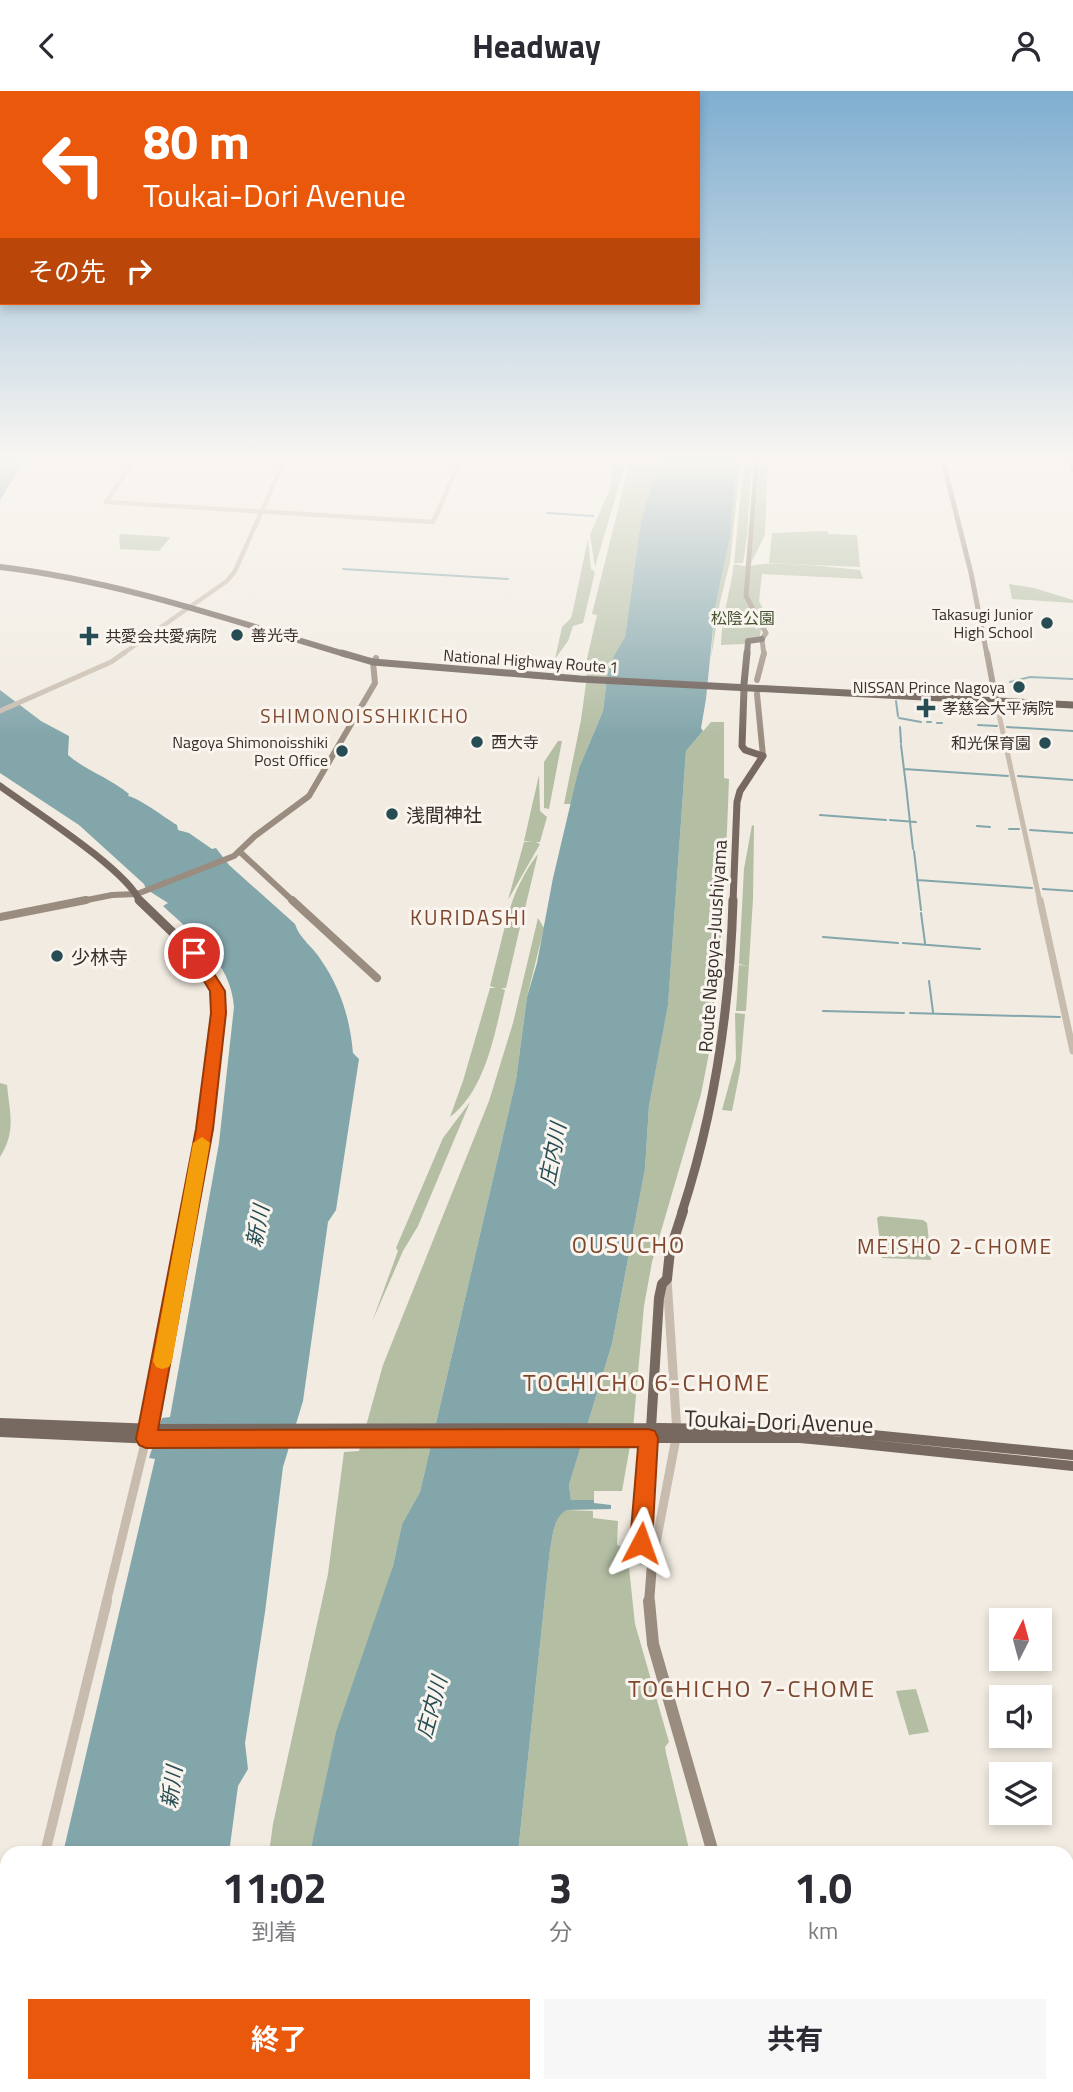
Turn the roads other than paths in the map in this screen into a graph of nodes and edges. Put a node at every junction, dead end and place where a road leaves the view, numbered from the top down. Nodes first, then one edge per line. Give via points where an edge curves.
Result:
1 (244, 550) edge
2 (750, 550) edge
3 (965, 550) edge
4 (0, 566) edge
5 (190, 607) junction
6 (762, 639) junction
7 (375, 660) junction
8 (757, 680) dead end
9 (741, 686) junction
10 (757, 694) dead end
11 (996, 699) junction
12 (1073, 703) edge
13 (0, 711) edge
14 (763, 756) junction
15 (0, 786) edge
16 (236, 853) junction
17 (141, 893) junction
18 (0, 917) edge
19 (377, 978) dead end
20 (1073, 1051) edge
21 (667, 1279) junction
22 (0, 1423) edge
23 (0, 1432) edge
24 (651, 1433) junction
25 (151, 1434) junction
26 (1073, 1455) edge
27 (1073, 1466) edge
28 (652, 1565) junction
29 (47, 1846) edge
30 (711, 1846) edge

1 - 5 street via 232,576
2 - 6 main road via 746,596 766,633
3 - 11 main road
4 - 5 highway, National Highway Route 1 via 86,575
5 - 7 highway, National Highway Route 1
5 - 13 street via 99,669
6 - 8 main road via 765,649
6 - 9 highway via 748,641
7 - 9 highway, National Highway Route 1
7 - 16 main road via 375,683 309,796
9 - 11 highway, National Highway Route 1
9 - 14 main road via 742,746
10 - 14 main road
11 - 12 highway, National Highway Route 1
11 - 20 street
14 - 21 main road, Route Nagoya-Juushiyama via 737,801 731,952 720,1060 701,1155 670,1251
15 - 17 main road
16 - 17 main road
16 - 19 main road
17 - 18 main road
17 - 25 main road via 141,904 194,953 212,979 219,1001 204,1129
21 - 24 main road, Route Nagoya-Juushiyama via 659,1298
21 - 28 street via 677,1433
22 - 25 main road
23 - 25 main road
24 - 25 main road, Toukai-Dori Avenue
24 - 26 main road, Toukai-Dori Avenue, bridge via 833,1431
24 - 27 main road, Toukai-Dori Avenue, bridge via 800,1438
24 - 28 main road via 641,1543 642,1559
25 - 29 street
28 - 30 main road via 653,1644

